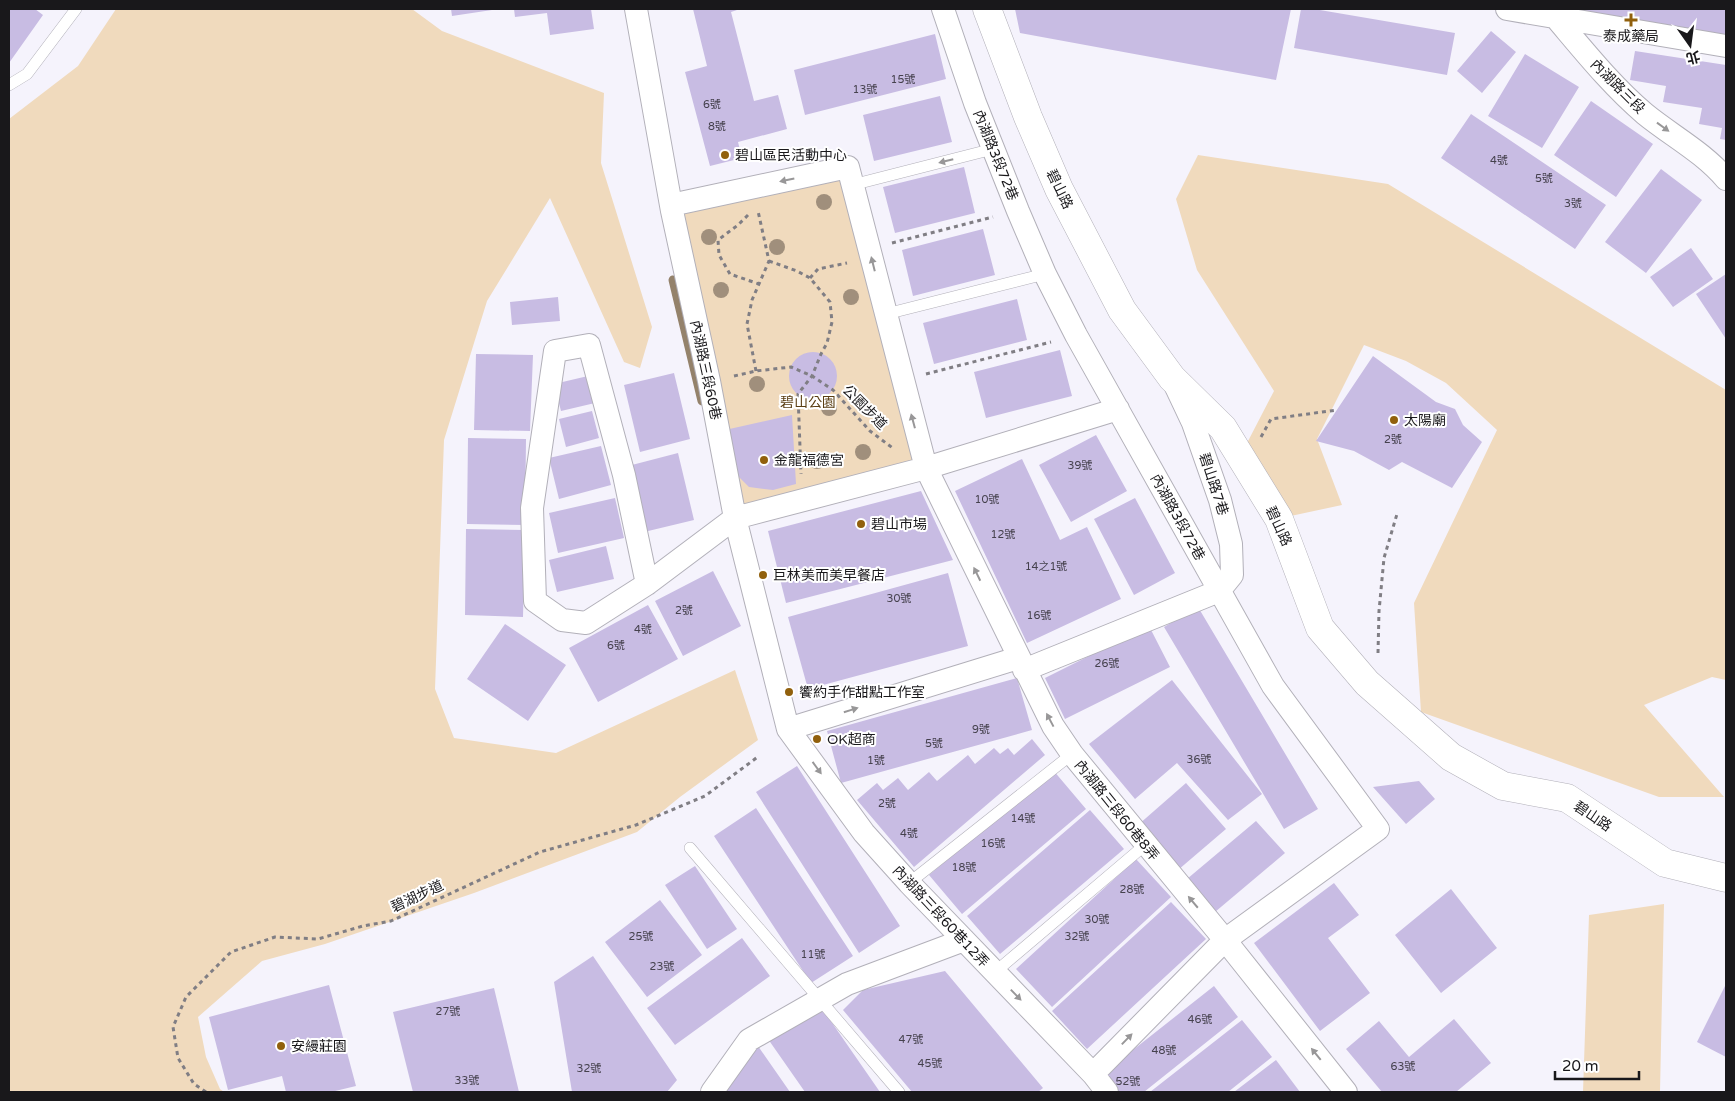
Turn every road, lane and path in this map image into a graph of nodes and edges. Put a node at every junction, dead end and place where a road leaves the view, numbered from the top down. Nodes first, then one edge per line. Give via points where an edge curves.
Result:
1 (76, 9) edge
2 (636, 9) edge
3 (943, 9) edge
4 (987, 9) edge
5 (1520, 10) edge
6 (1556, 18) junction
7 (1726, 46) edge
8 (9, 84) edge
9 (993, 148) junction
10 (1726, 179) edge
11 (852, 184) junction
12 (671, 205) junction
13 (1018, 211) junction
14 (870, 254) junction
15 (769, 261) junction
16 (1045, 274) junction
17 (810, 278) junction
18 (759, 284) junction
19 (886, 314) junction
20 (1076, 335) junction
21 (756, 371) junction
22 (812, 376) junction
23 (1172, 378) junction
24 (709, 381) junction
25 (903, 381) junction
26 (1118, 409) junction
27 (1337, 410) dead end
28 (1246, 466) junction
29 (926, 468) junction
30 (801, 481) dead end
31 (1397, 514) dead end
32 (734, 518) junction
33 (647, 584) junction
34 (1219, 591) junction
35 (1021, 664) junction
36 (1377, 691) junction
37 (788, 729) junction
38 (1072, 754) junction
39 (759, 756) dead end
40 (1145, 844) junction
41 (690, 848) dead end
42 (1726, 878) edge
43 (909, 883) junction
44 (964, 940) junction
45 (1224, 940) junction
46 (994, 973) junction
47 (820, 999) junction
48 (1093, 1074) junction
49 (206, 1092) edge
50 (712, 1092) edge
51 (899, 1092) edge
52 (1107, 1092) edge
53 (1346, 1092) edge

1 - 8 lane via 27,74
2 - 12 street, 內湖路三段60巷
3 - 9 street, 內湖路3段72巷
4 - 23 street, 碧山路 via 1059,189 1122,310
5 - 6 street
6 - 7 street
6 -> 10 street, 內湖路三段 via 1645,113 1712,163
9 -> 11 lane
9 - 13 street, 內湖路3段72巷
11 -> 12 street via 848,167
11 - 14 street, 內湖路三段60巷8弄
12 - 24 street, 內湖路三段60巷
13 - 14 path
13 - 16 street, 內湖路3段72巷
14 - 17 path via 818,269
19 -> 14 street, 內湖路三段60巷8弄
15 - 17 path
15 - 18 path
15 - 18 path via 757,205 718,240 719,255 730,274
16 - 19 lane
16 - 20 street, 內湖路3段72巷
17 - 22 path via 830,302 832,322 827,344
18 - 21 path via 747,324
19 - 25 street, 內湖路三段60巷8弄
20 - 25 path
20 - 26 street, 內湖路3段72巷
21 - 22 path, 公園步道 via 791,367
21 - 24 path, 公園步道
22 - 29 path, 公園步道 via 833,390 870,431 919,468
22 - 30 path via 798,394
23 - 28 street, 碧山路 via 1223,428
23 - 34 street, 碧山路7巷 via 1193,423 1220,500 1231,544 1232,575
24 - 32 street, 內湖路三段60巷
29 -> 25 street, 內湖路三段60巷8弄
26 - 29 street
26 - 34 street, 內湖路3段72巷
27 - 28 path via 1271,419
28 - 36 street, 碧山路 via 1279,519 1320,628
29 - 32 street
35 -> 29 street, 內湖路三段60巷8弄
31 - 36 path via 1384,558
32 - 33 street
32 - 37 street, 內湖路三段60巷
33 - 33 street via 586,622 562,620 535,601 532,508 555,351 589,344 624,476
34 - 35 street
34 - 45 street, 內湖路3段72巷 via 1273,686 1378,829
37 -> 35 street
38 -> 35 street, 內湖路三段60巷8弄 via 1053,726
36 - 42 street, 碧山路 via 1451,757 1503,786 1567,798 1665,863
37 -> 43 street, 內湖路三段60巷12弄 via 864,833
38 - 40 street, 內湖路三段60巷8弄
38 - 43 lane
39 - 49 path, 碧湖步道 via 705,796 636,825 540,852 391,920 318,939 275,937 231,952 186,997 173,1027 178,1058 194,1084
45 -> 40 street, 內湖路三段60巷8弄
40 - 46 lane
41 - 47 lane
43 - 44 street, 內湖路三段60巷12弄
44 - 46 street, 內湖路三段60巷12弄
44 - 47 street via 847,984
48 -> 45 street
53 -> 45 street
46 -> 48 street, 內湖路三段60巷12弄
47 - 50 street via 749,1040
47 - 51 lane
48 - 52 street, 內湖路三段60巷12弄

